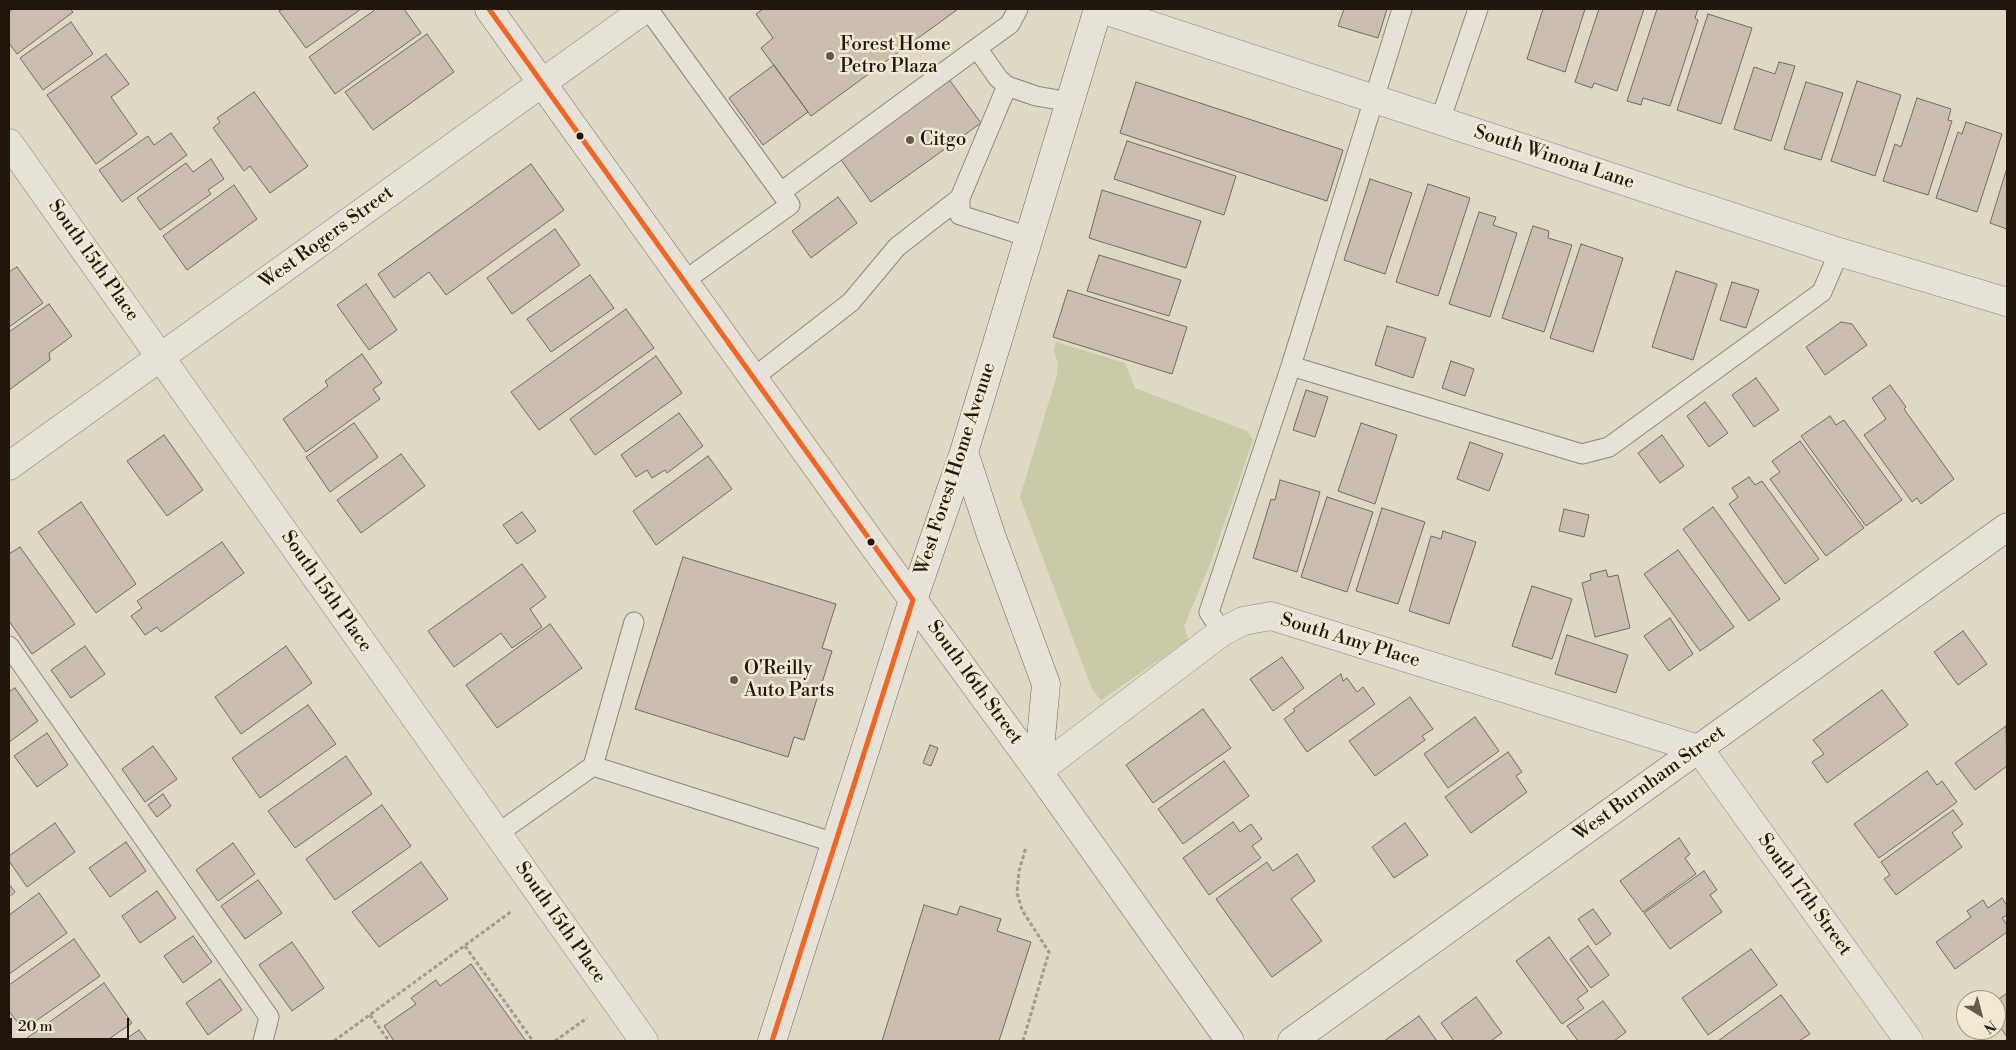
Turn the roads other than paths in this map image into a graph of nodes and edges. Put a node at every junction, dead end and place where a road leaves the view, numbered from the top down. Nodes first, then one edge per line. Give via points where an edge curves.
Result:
1 (489, 9) edge
2 (647, 9) edge
3 (1018, 9) edge
4 (1100, 9) edge
5 (1402, 9) edge
6 (1478, 9) edge
7 (976, 48) junction
8 (542, 83) junction
9 (1007, 86) junction
10 (1374, 99) junction
11 (1070, 102) junction
12 (1440, 121) junction
13 (9, 143) edge
14 (781, 192) junction
15 (960, 198) junction
16 (1029, 237) junction
17 (1839, 252) junction
18 (684, 281) junction
19 (2007, 302) edge
20 (161, 356) junction
21 (1291, 366) junction
22 (753, 378) junction
23 (964, 452) junction
24 (9, 466) edge
25 (2007, 527) edge
26 (913, 600) junction
27 (634, 622) dead end
28 (1222, 632) junction
29 (9, 646) edge
30 (1699, 748) junction
31 (593, 766) junction
32 (1038, 771) junction
33 (497, 834) junction
34 (835, 843) junction
35 (263, 1041) edge
36 (644, 1041) edge
37 (772, 1041) edge
38 (1230, 1041) edge
39 (1292, 1041) edge
40 (1908, 1041) edge

1 - 8 street, South 16th Street
2 - 8 street, West Rogers Street
2 - 14 lane
3 - 7 lane via 1010,24
4 - 10 street, South Winona Lane
4 - 11 street, West Forest Home Avenue
5 - 10 lane
6 - 12 lane
7 - 9 lane
7 - 14 lane
8 - 18 street, South 16th Street
8 - 20 street, West Rogers Street
9 - 11 lane via 1036,96
9 - 15 lane
10 - 12 street, South Winona Lane
10 - 21 lane
11 - 16 street, West Forest Home Avenue
12 - 17 street, South Winona Lane
13 - 20 street, South 15th Place
14 - 18 lane via 790,205
15 - 16 lane via 960,215
15 - 22 lane via 896,247 851,302
16 - 23 street, West Forest Home Avenue
17 - 19 street, South Winona Lane
17 - 21 lane via 1822,292 1609,447 1582,454
18 - 22 street, South 16th Street
20 - 24 street, West Rogers Street
20 - 33 street, South 15th Place
21 - 28 lane via 1209,612
22 - 26 street, South 16th Street
23 - 26 street, West Forest Home Avenue
23 - 32 street via 1046,684
25 - 30 street, West Burnham Street
26 - 32 street, South 16th Street
26 - 34 street, West Forest Home Avenue
27 - 31 lane
28 - 30 street, South Amy Place via 1242,621 1271,616
28 - 32 street, South Amy Place
29 - 35 lane via 269,1016
30 - 39 street, West Burnham Street
30 - 40 street, South 17th Street
31 - 33 lane
31 - 34 lane
32 - 38 street, South 16th Street
33 - 36 street, South 15th Place
34 - 37 street, West Forest Home Avenue

